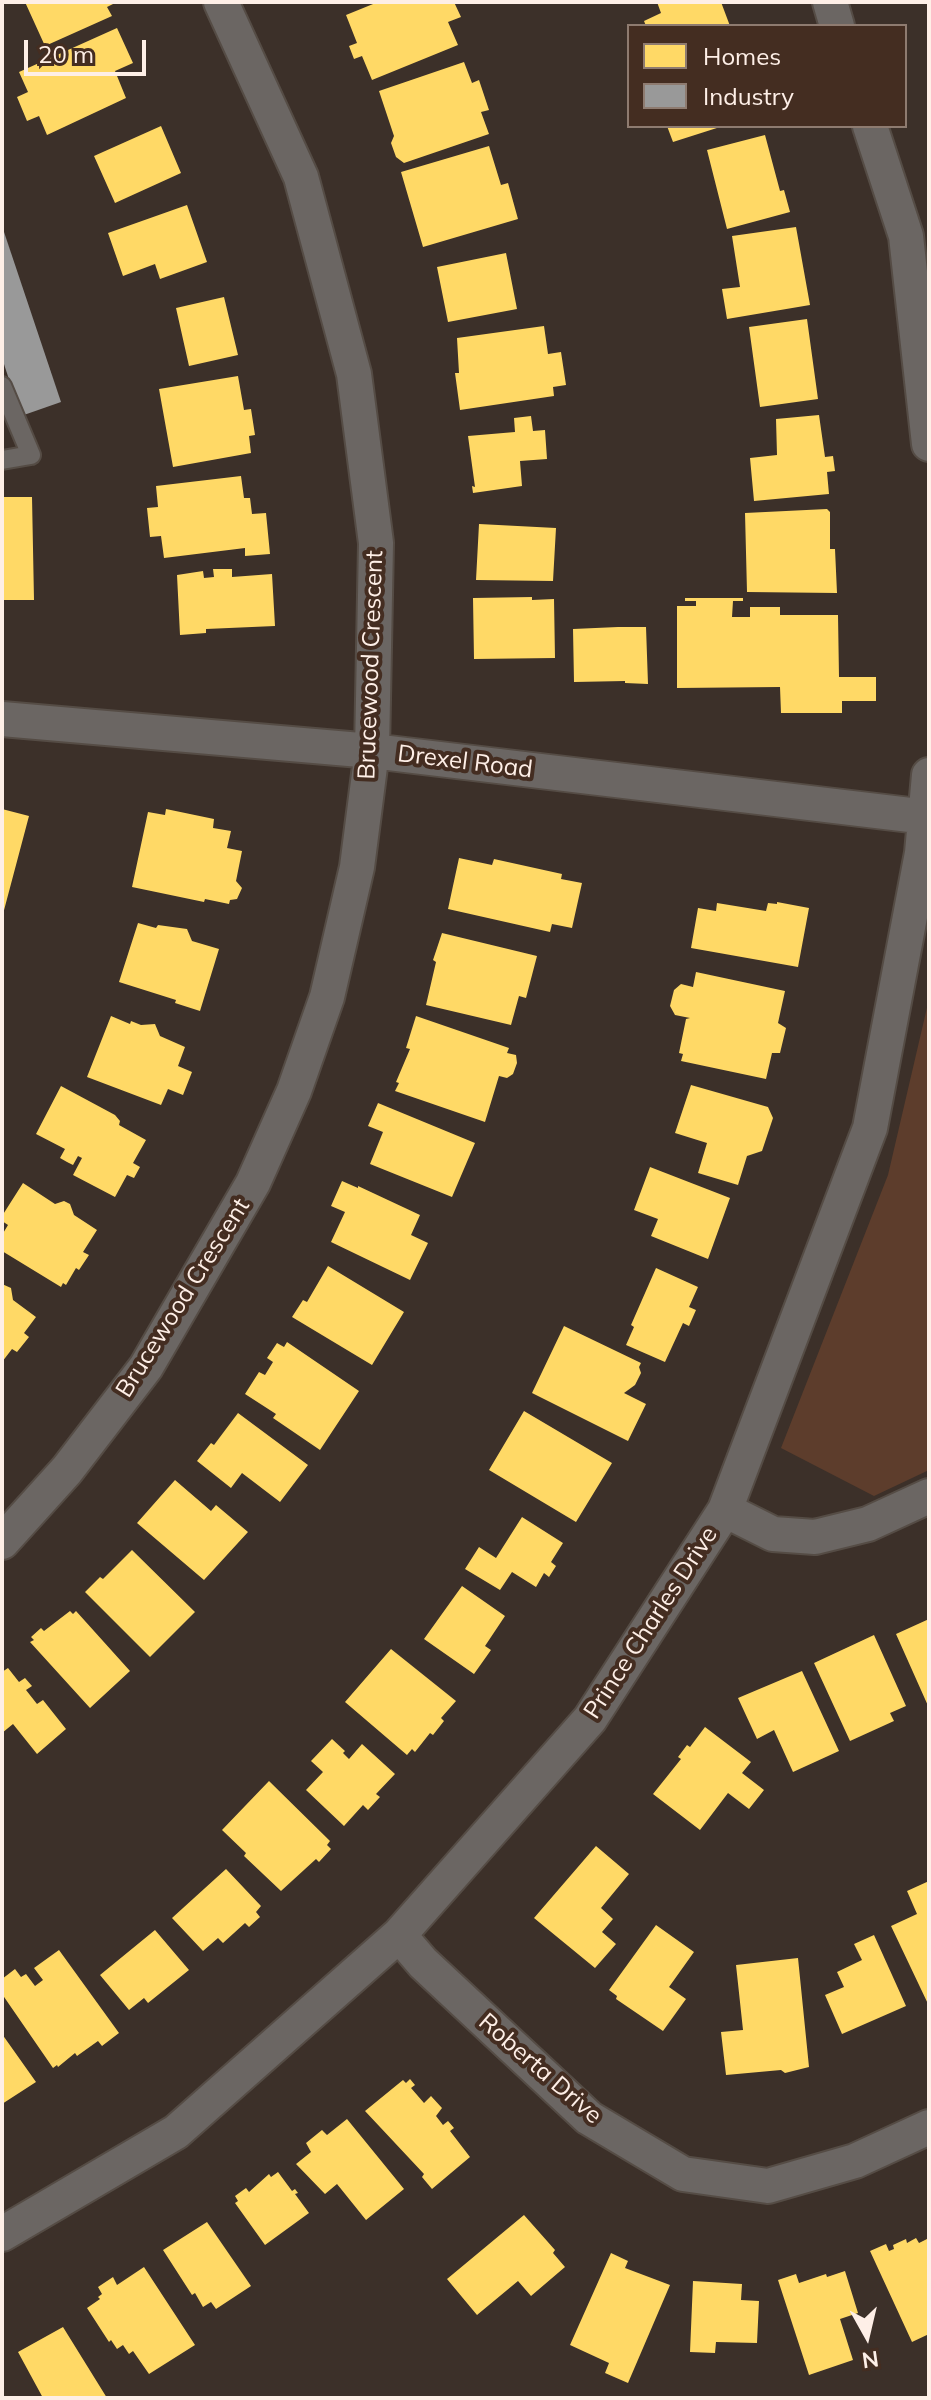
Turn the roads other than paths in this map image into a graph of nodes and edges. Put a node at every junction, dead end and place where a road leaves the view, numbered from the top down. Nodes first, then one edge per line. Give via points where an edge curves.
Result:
1 (221, 2) edge
2 (830, 2) edge
3 (836, 24) edge
4 (871, 128) edge
5 (917, 234) edge
6 (2, 386) edge
7 (929, 444) edge
8 (2, 460) edge
9 (2, 719) edge
10 (372, 751) junction
11 (929, 775) edge
12 (927, 817) junction
13 (929, 1496) edge
14 (725, 1510) junction
15 (2, 1542) edge
16 (399, 1935) junction
17 (929, 2127) edge
18 (2, 2234) edge

1 - 10 street, Brucewood Crescent via 301,177 354,374 376,543
2 - 3 street
4 - 5 street
5 - 7 street
6 - 8 lane via 31,455
9 - 10 street, Drexel Road
10 - 12 street, Drexel Road
10 - 15 street, Brucewood Crescent via 357,867 327,997 294,1091 253,1183 146,1367 67,1470
11 - 12 street, Prince Charles Drive
12 - 14 street, Prince Charles Drive via 870,1128
13 - 14 street via 868,1524 815,1537 773,1534
14 - 16 street, Prince Charles Drive via 590,1719
16 - 17 street, Roberta Drive via 589,2118 683,2174 768,2186 855,2161
16 - 18 street, Prince Charles Drive via 176,2132

